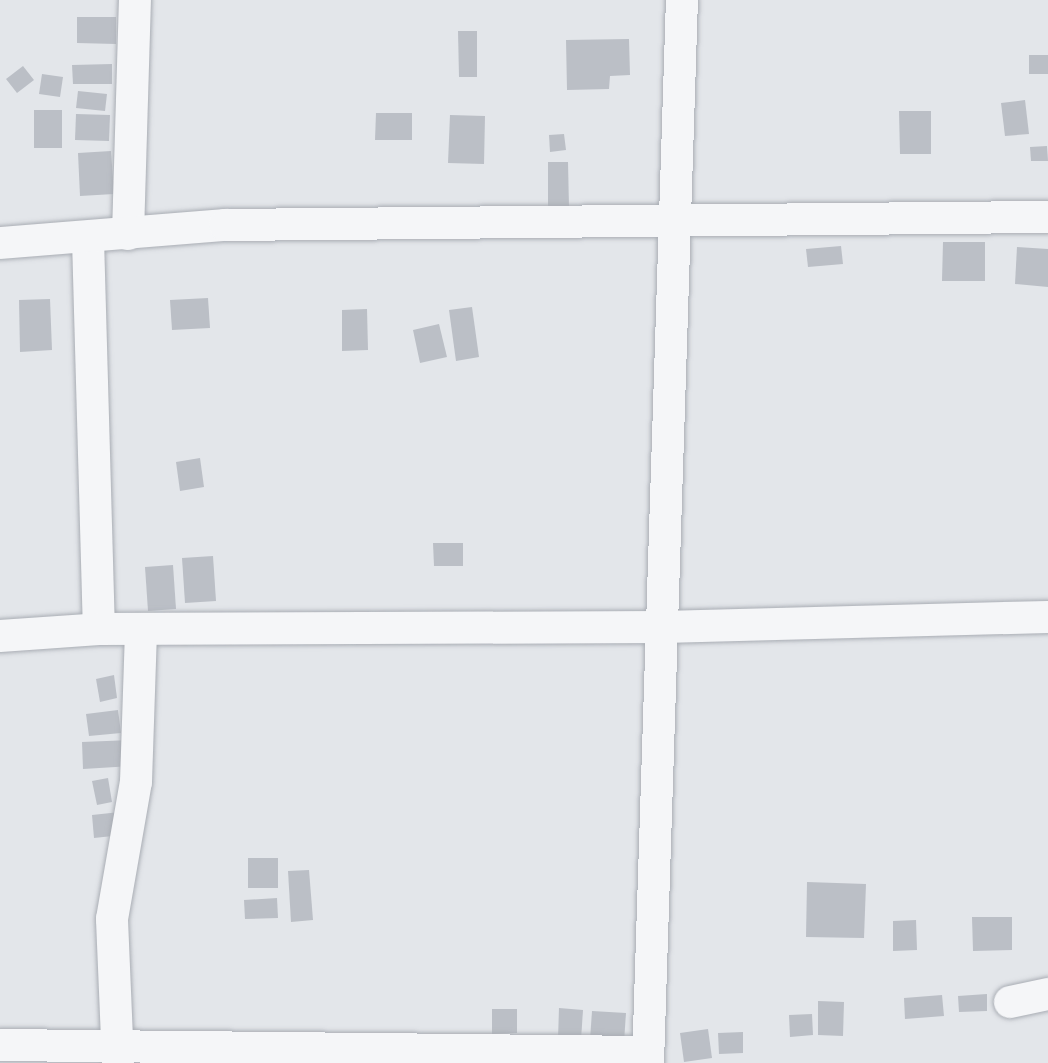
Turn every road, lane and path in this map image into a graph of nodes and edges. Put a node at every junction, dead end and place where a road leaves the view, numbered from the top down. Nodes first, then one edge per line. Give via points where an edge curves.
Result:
1 (135, 0) edge
2 (682, 0) edge
3 (1048, 217) edge
4 (678, 218) junction
5 (128, 234) junction
6 (88, 239) junction
7 (0, 243) edge
8 (1048, 617) edge
9 (663, 627) junction
10 (99, 629) junction
11 (141, 633) junction
12 (0, 636) edge
13 (1048, 994) edge
14 (1010, 1002) dead end
15 (0, 1045) edge
16 (118, 1055) edge
17 (648, 1057) edge

1 - 5 street
2 - 4 street
3 - 4 street
4 - 5 street via 225,225
4 - 9 street
5 - 6 street
6 - 7 street
6 - 10 street
8 - 9 street
9 - 11 street
9 - 17 street
10 - 11 street
10 - 12 street
11 - 16 street via 136,782 112,919
13 - 14 street
15 - 16 street
16 - 17 street

